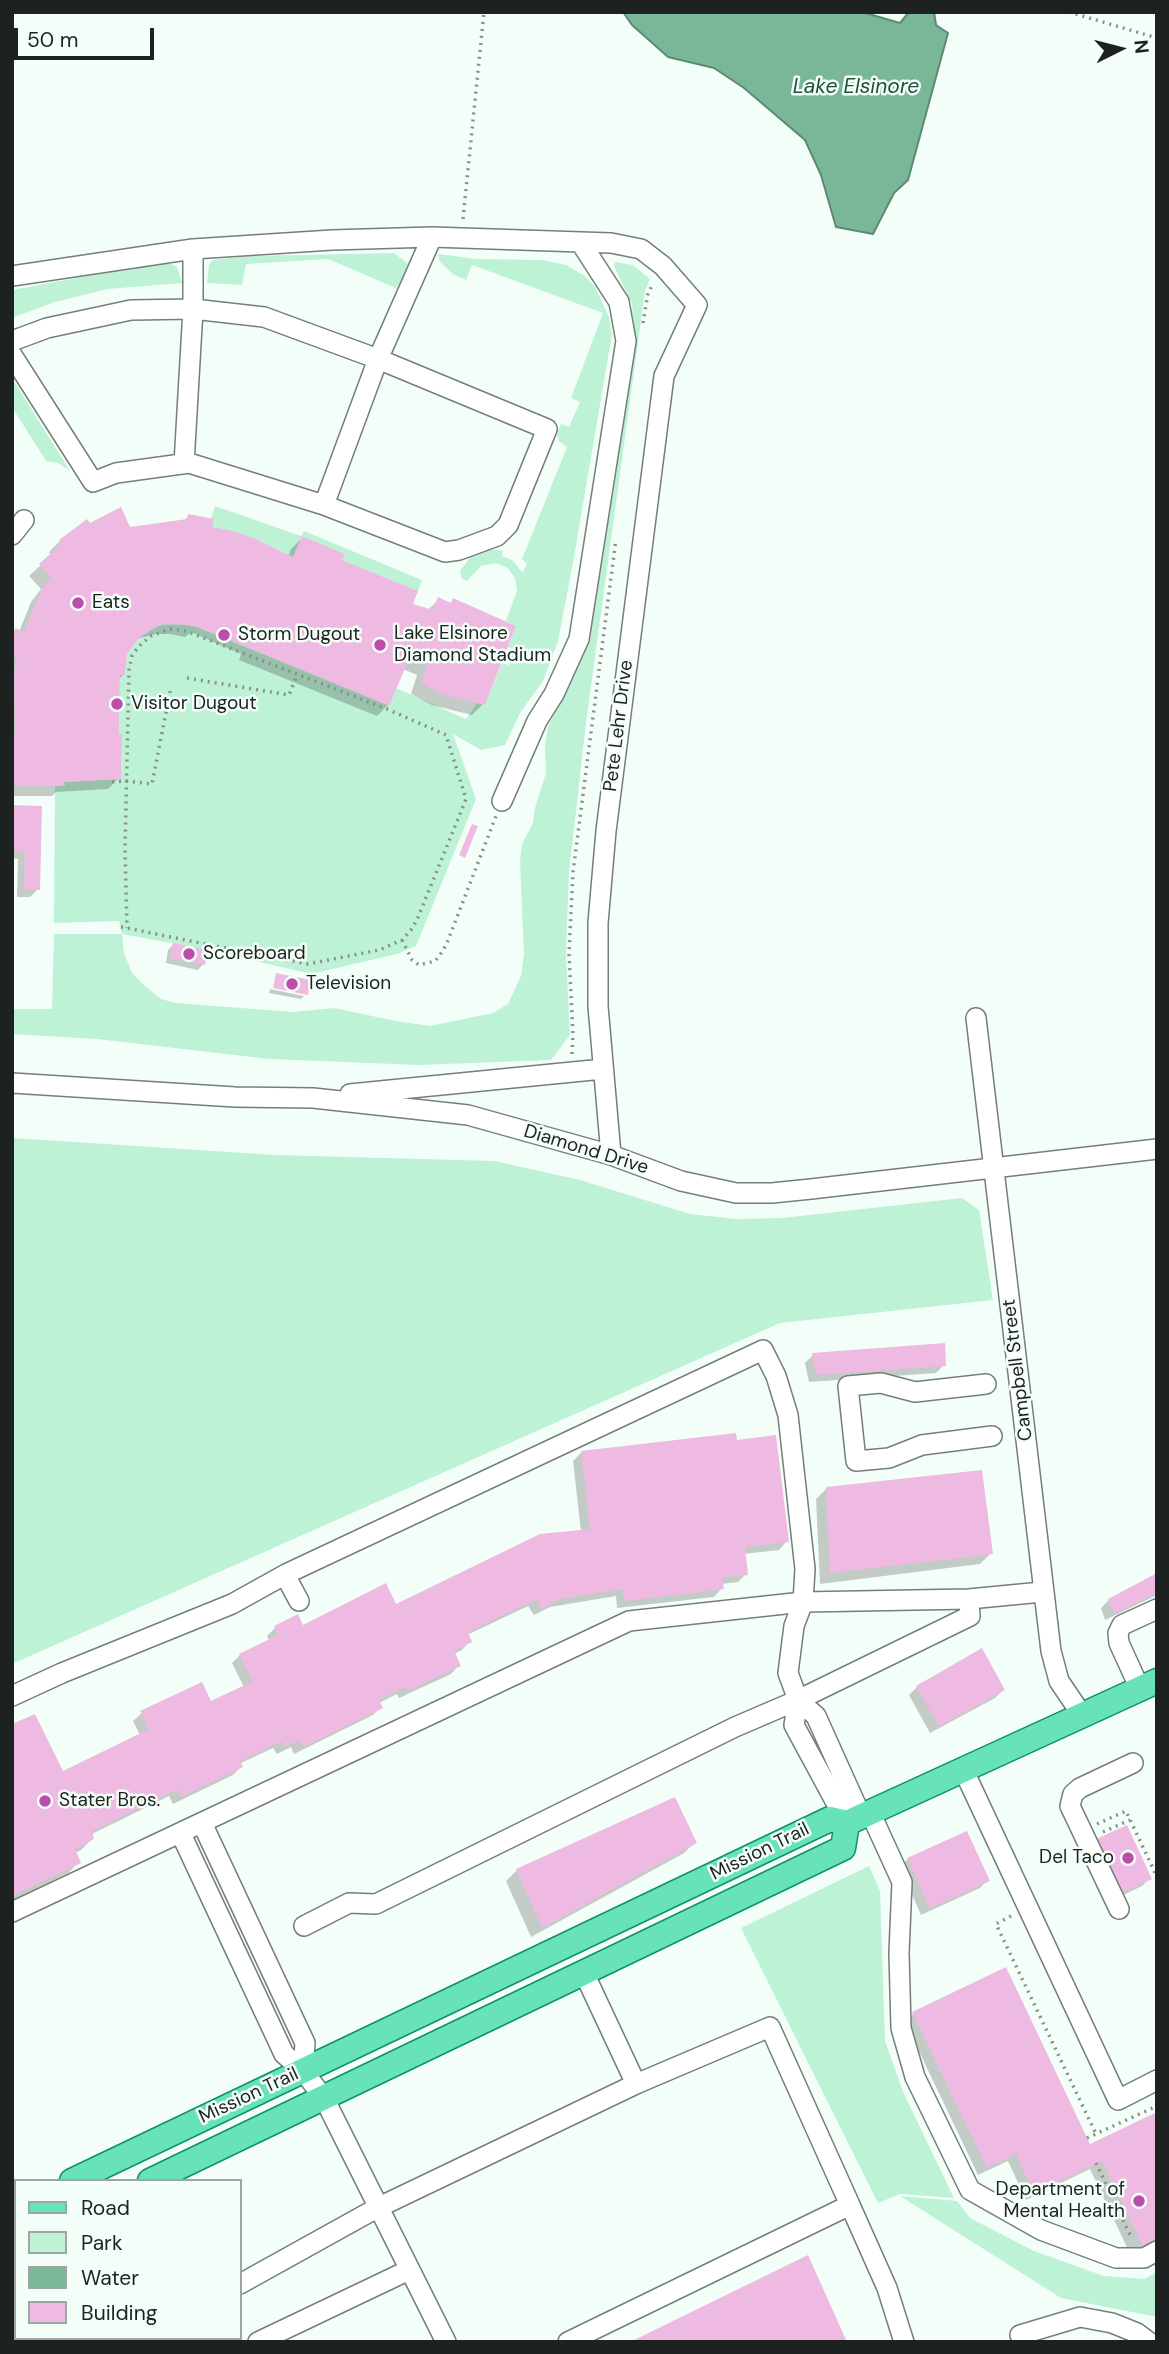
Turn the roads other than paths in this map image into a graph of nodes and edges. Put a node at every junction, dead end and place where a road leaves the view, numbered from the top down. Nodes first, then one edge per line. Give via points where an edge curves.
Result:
1 (432, 237) junction
2 (581, 243) junction
3 (193, 249) junction
4 (12, 276) edge
5 (193, 309) junction
6 (12, 341) edge
7 (12, 355) edge
8 (378, 359) junction
9 (184, 464) junction
10 (324, 505) junction
11 (502, 801) road end
12 (976, 1018) dead end
13 (603, 1069) junction
14 (12, 1083) edge
15 (313, 1098) junction
16 (1157, 1149) edge
17 (611, 1156) junction
18 (994, 1168) junction
19 (986, 1384) dead end
20 (992, 1436) dead end
21 (285, 1575) junction
22 (1042, 1592) junction
23 (969, 1599) junction
24 (299, 1601) dead end
25 (803, 1602) junction
26 (1157, 1609) edge
27 (1148, 1685) edge
28 (12, 1696) edge
29 (798, 1700) junction
30 (1082, 1715) junction
31 (1133, 1763) dead end
32 (963, 1769) junction
33 (859, 1817) junction
34 (202, 1823) junction
35 (181, 1834) junction
36 (1119, 1909) dead end
37 (12, 1912) edge
38 (304, 1926) dead end
39 (584, 1973) junction
40 (303, 2071) junction
41 (1157, 2080) edge
42 (636, 2084) junction
43 (324, 2098) junction
44 (76, 2179) edge
45 (153, 2179) edge
46 (850, 2205) junction
47 (377, 2208) junction
48 (1149, 2254) edge
49 (409, 2270) junction
50 (242, 2283) edge
51 (1020, 2335) dead end
52 (258, 2342) edge
53 (446, 2342) edge
54 (568, 2342) edge
55 (904, 2342) edge
56 (1149, 2342) edge

1 - 2 street
1 - 3 street
1 - 8 street
2 - 11 street via 619,302 626,341 579,639
2 - 13 street, Pete Lehr Drive via 641,249 663,266 697,306 664,376 606,831 598,923
3 - 4 street
3 - 5 street
5 - 6 street via 131,310 47,328
5 - 8 street via 264,317
5 - 9 street
7 - 9 street via 93,482
8 - 10 street
8 - 10 street via 547,429 508,526 497,536 459,550 445,552
9 - 10 street
12 - 18 street, Campbell Street
13 - 15 street
13 - 17 street, Pete Lehr Drive
14 - 15 street, Diamond Drive
15 - 17 street, Diamond Drive via 468,1115
16 - 18 street, Diamond Drive
17 - 18 street, Diamond Drive via 681,1181 736,1193 797,1191
18 - 22 street, Campbell Street
19 - 20 street via 915,1392 881,1383 848,1386 856,1461 889,1458 922,1445
21 - 24 street
21 - 25 street via 763,1350 788,1415 805,1569
21 - 28 street via 232,1604
22 - 23 street
22 - 30 street, Campbell Street via 1059,1681
23 - 25 street
23 - 29 street via 970,1616
25 - 29 street via 794,1626 788,1673
25 - 34 street via 629,1621
26 - 27 street via 1122,1625 1118,1633 1119,1643
27 - 30 main road
29 - 33 street via 794,1725
29 - 38 street via 376,1904 349,1903
30 - 32 main road
31 - 36 street via 1080,1788 1070,1806
32 - 33 main road
32 - 41 street via 1118,2099
33 - 39 main road, Mission Trail via 843,1848
33 - 40 main road, Mission Trail via 830,1819
33 - 48 street via 902,1882 901,2028 915,2077 970,2190 1041,2230 1116,2258
34 - 35 street
34 - 40 street via 305,2043
35 - 37 street
35 - 40 street via 284,2053
39 - 42 street
39 - 43 main road, Mission Trail
40 - 43 street
40 - 44 main road, Mission Trail
42 - 46 street via 770,2027
42 - 47 street
43 - 45 main road, Mission Trail
43 - 47 street
46 - 54 street
46 - 55 street via 887,2288
47 - 49 street
47 - 50 street
49 - 52 street
49 - 53 street
51 - 56 street via 1080,2317 1112,2323

